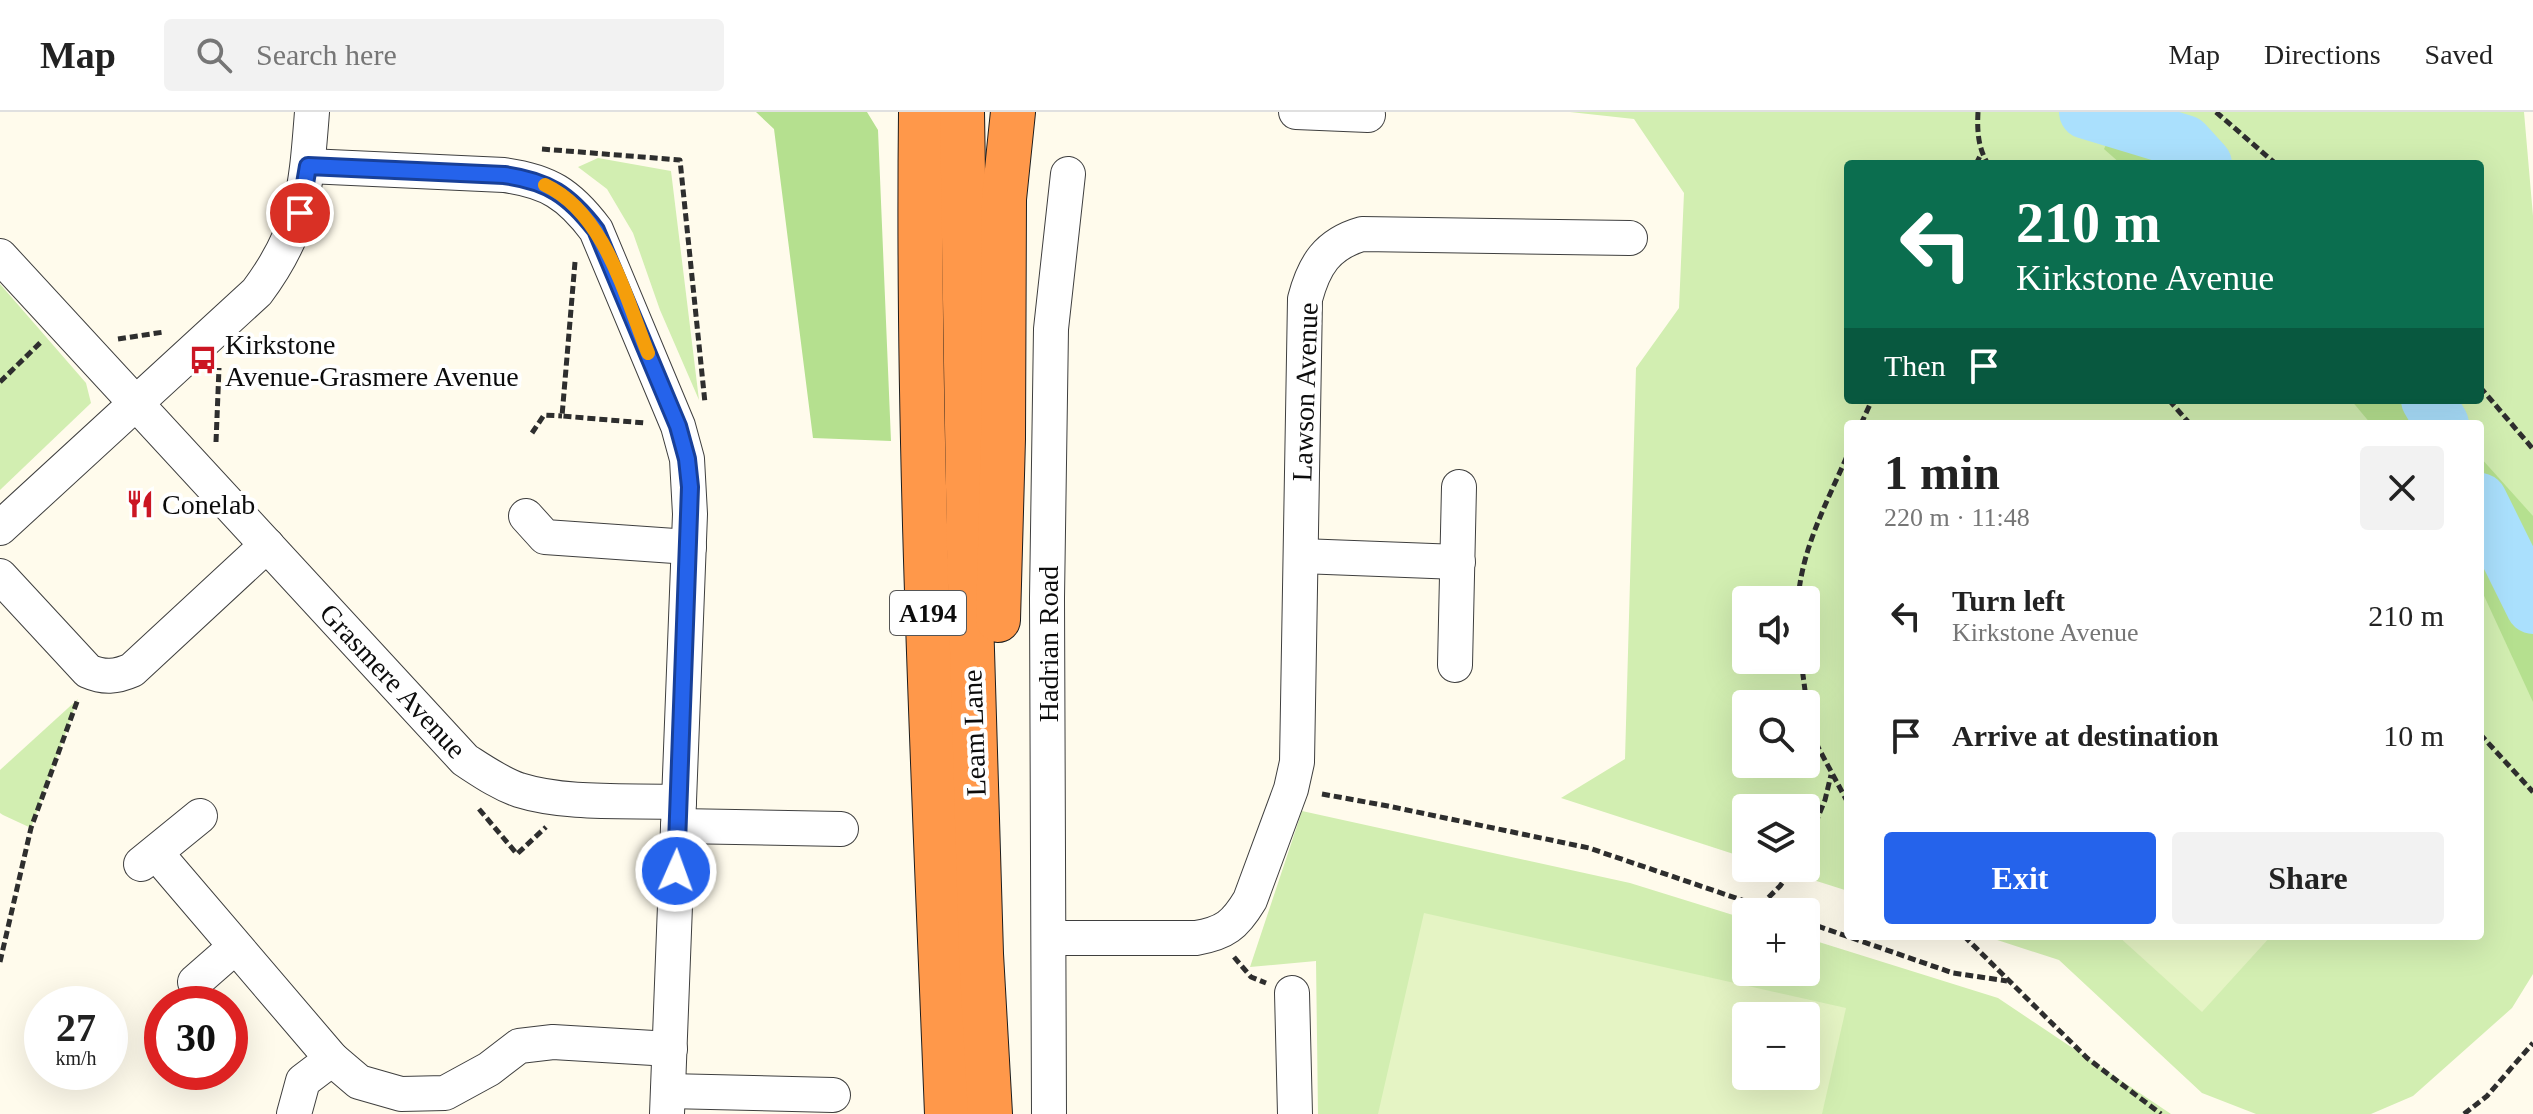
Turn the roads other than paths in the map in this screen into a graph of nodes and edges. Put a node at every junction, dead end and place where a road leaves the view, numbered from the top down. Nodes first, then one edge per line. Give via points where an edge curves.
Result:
1 (312, 112) edge
2 (901, 112) edge
3 (921, 112) edge
4 (962, 112) edge
5 (1013, 112) edge
6 (1296, 112) edge
7 (1368, 115) dead end
8 (308, 166) junction
9 (1068, 174) dead end
10 (920, 201) junction
11 (1630, 238) dead end
12 (0, 256) edge
13 (137, 402) junction
14 (1459, 487) dead end
15 (526, 516) dead end
16 (0, 528) edge
17 (267, 545) junction
18 (689, 547) junction
19 (1301, 556) junction
20 (1458, 562) junction
21 (0, 576) edge
22 (1455, 665) dead end
23 (678, 814) junction
24 (200, 816) dead end
25 (841, 829) dead end
26 (1049, 938) junction
27 (235, 947) junction
28 (981, 954) junction
29 (195, 982) dead end
30 (1292, 993) road end
31 (670, 1049) junction
32 (332, 1059) junction
33 (833, 1095) dead end
34 (668, 1102) edge
35 (294, 1114) edge
36 (947, 1114) edge
37 (990, 1114) edge
38 (1049, 1114) edge
39 (1295, 1114) edge

1 - 8 street
2 - 10 highway, A194
3 - 10 highway, Leam Lane / A194
4 - 28 highway, Leam Lane / A194
5 - 28 highway via 1004,199 999,602
6 - 7 street
8 - 13 street via 289,243 257,292
8 - 18 street via 533,179 579,208 608,255 678,426 690,487
9 - 26 street, Hadrian Road via 1051,329
10 - 36 highway, Leam Lane / A194 via 925,554
11 - 19 street, Lawson Avenue via 1362,234 1331,248 1305,299
12 - 13 street, Grasmere Avenue
13 - 16 street
13 - 17 street, Grasmere Avenue
14 - 20 street
15 - 18 street via 545,537
17 - 21 street via 132,670 118,676 88,671
17 - 23 street, Grasmere Avenue via 465,760 517,789
18 - 23 street
19 - 20 street
19 - 26 street, Lawson Avenue via 1297,762 1250,900 1235,922 1215,935
20 - 22 street
23 - 25 street, Grasmere Avenue
23 - 31 street
24 - 27 street via 148,859
26 - 38 street, Hadrian Road
27 - 29 street
27 - 32 street
28 - 37 highway, Leam Lane / A194
30 - 39 street
31 - 32 street via 553,1042 519,1046 445,1093 401,1094 359,1082
31 - 34 street
32 - 35 street via 303,1081
33 - 34 street

